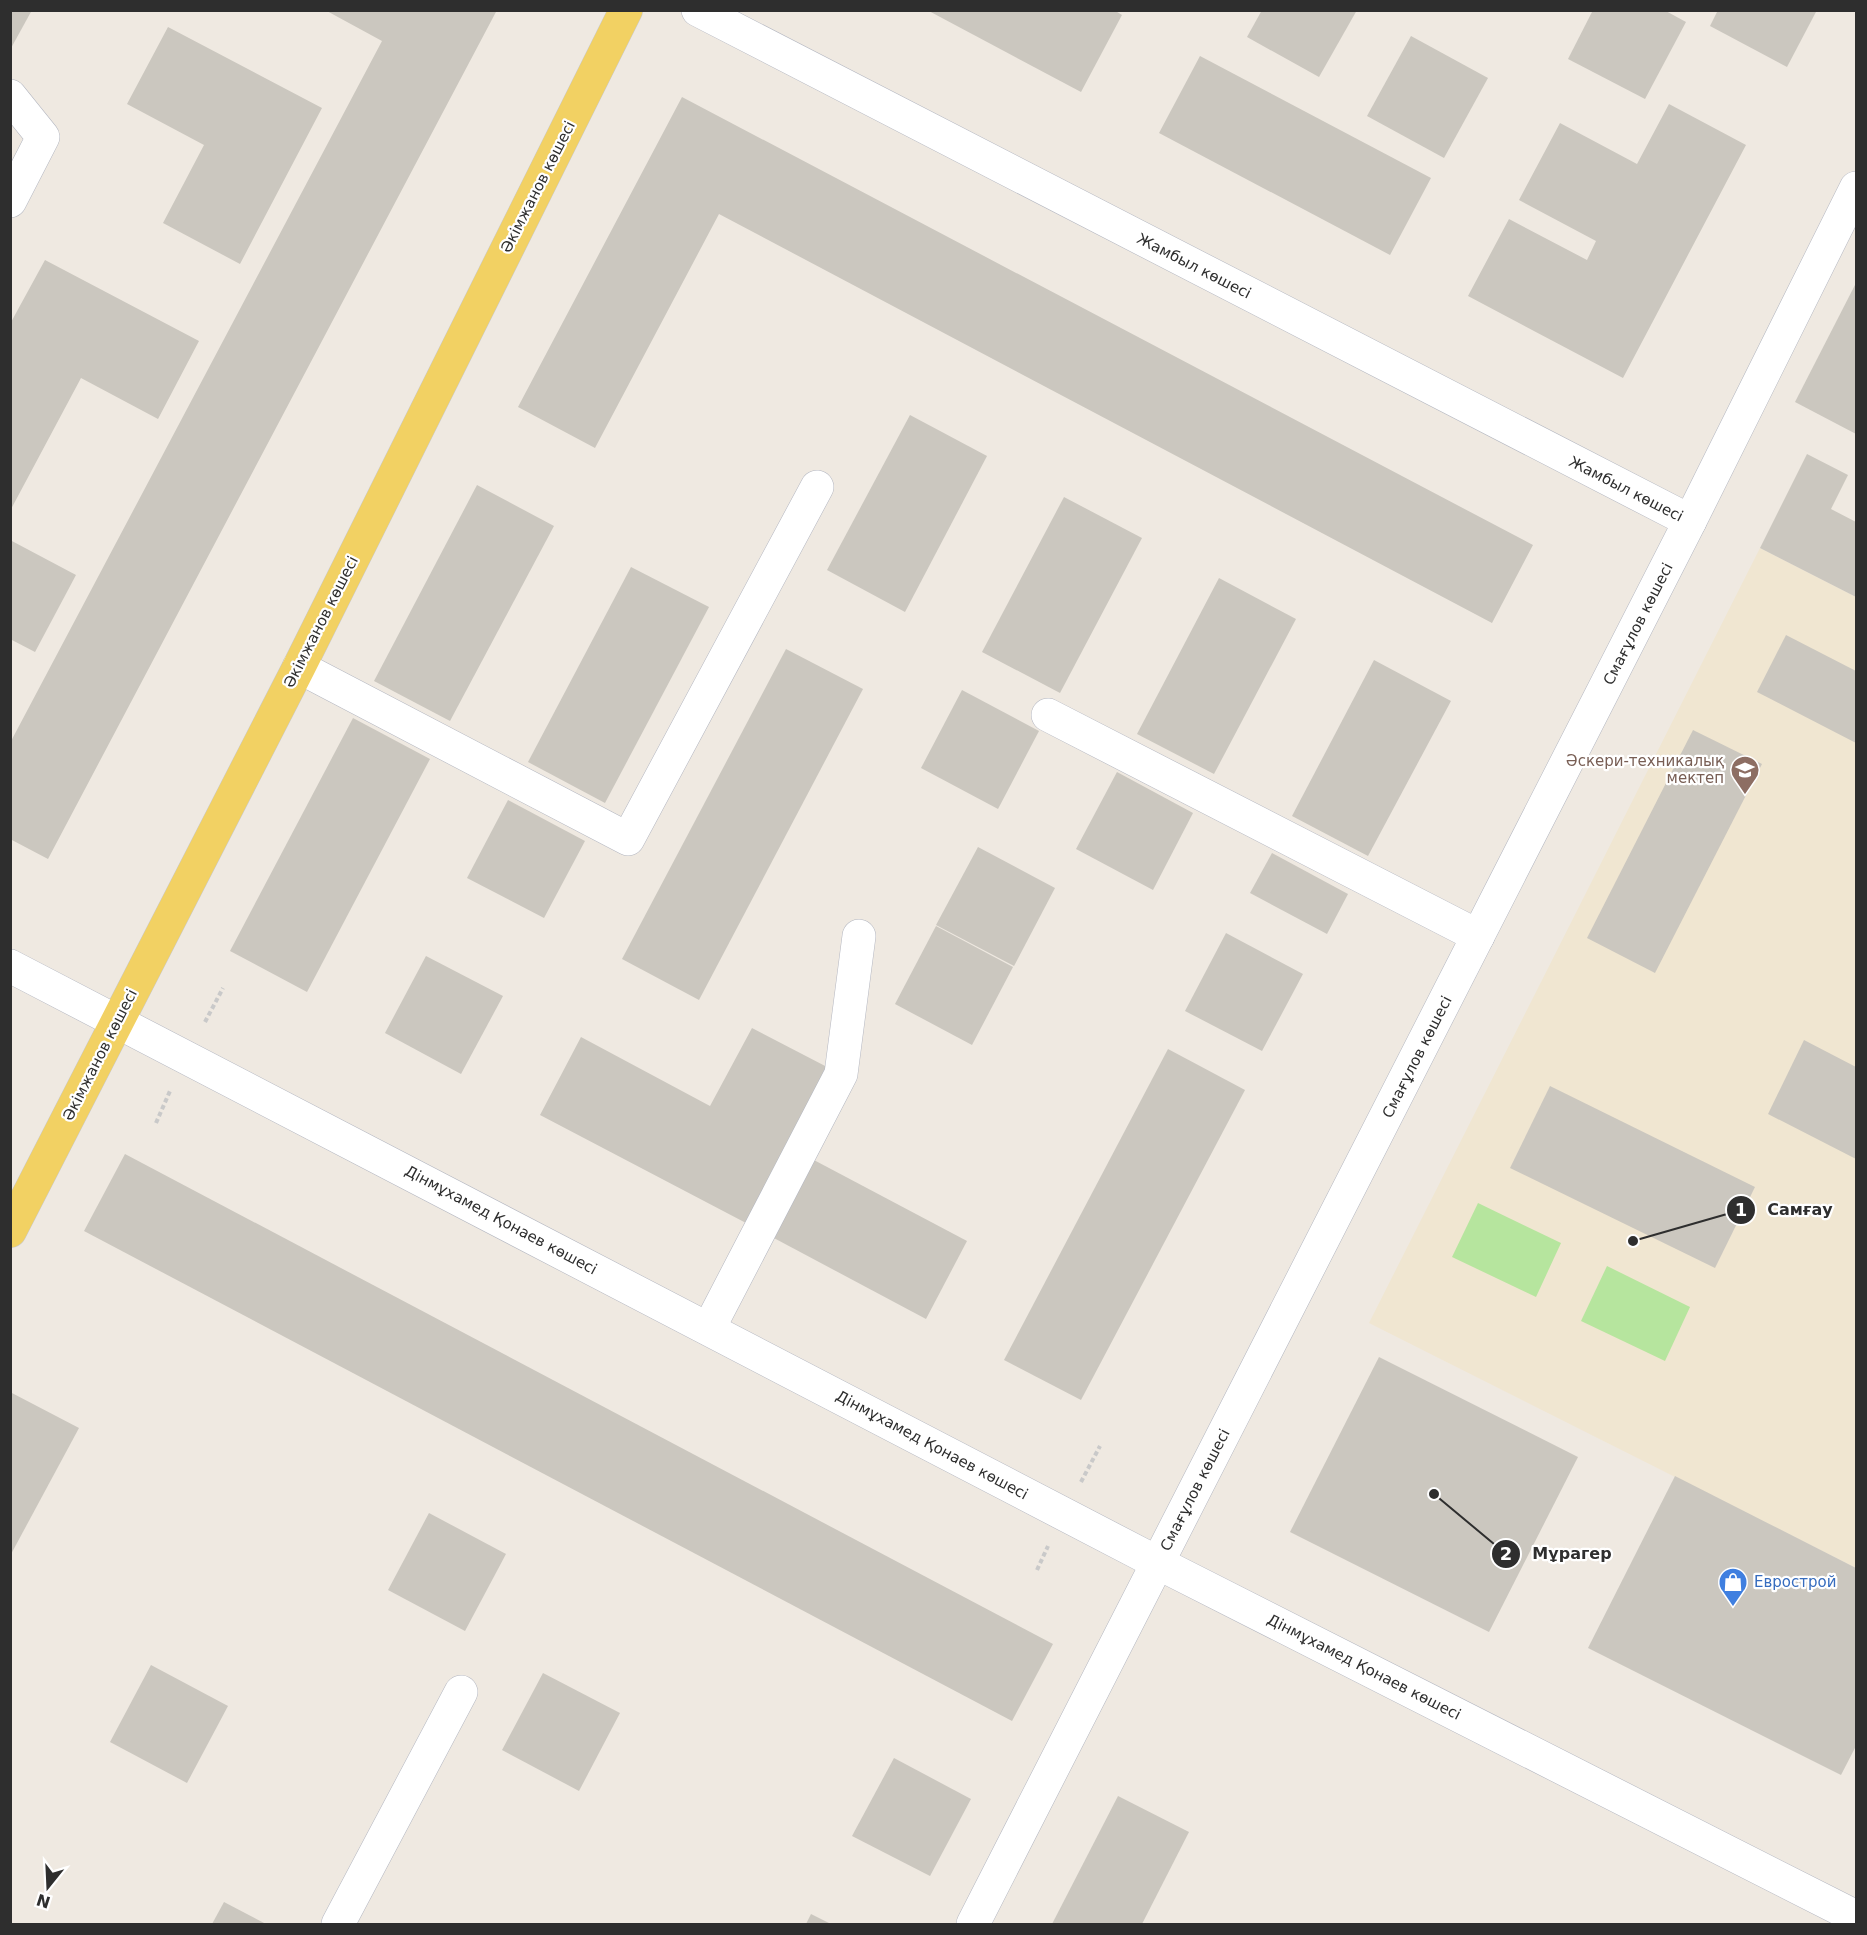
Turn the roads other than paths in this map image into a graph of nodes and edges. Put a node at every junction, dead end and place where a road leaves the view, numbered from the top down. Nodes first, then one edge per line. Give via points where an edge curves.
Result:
1 (627, 10) edge
2 (698, 10) edge
3 (10, 96) edge
4 (1857, 188) edge
5 (10, 201) edge
6 (817, 487) dead end
7 (1690, 521) junction
8 (299, 667) junction
9 (1048, 715) dead end
10 (859, 936) dead end
11 (1478, 936) junction
12 (10, 966) edge
13 (117, 1021) junction
14 (10, 1231) edge
15 (709, 1328) junction
16 (1158, 1563) junction
17 (461, 1692) dead end
18 (1857, 1917) edge
19 (338, 1924) edge
20 (973, 1924) edge

1 - 8 main road, Әкімжанов көшесі
2 - 7 street, Жамбыл көшесі
3 - 5 street via 43,137
4 - 7 street, Смағұлов көшесі
6 - 8 street via 628,839
7 - 11 street, Смағұлов көшесі
8 - 13 main road, Әкімжанов көшесі
9 - 11 street
10 - 15 street via 841,1074
11 - 16 street, Смағұлов көшесі
12 - 13 street, Дінмұхамед Қонаев көшесі
13 - 14 main road, Әкімжанов көшесі
13 - 15 street, Дінмұхамед Қонаев көшесі
15 - 16 street, Дінмұхамед Қонаев көшесі
16 - 18 street, Дінмұхамед Қонаев көшесі
16 - 20 street, Смағұлов көшесі
17 - 19 street

